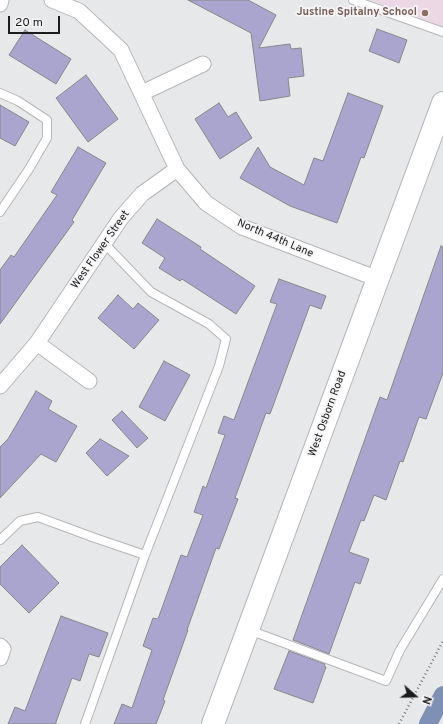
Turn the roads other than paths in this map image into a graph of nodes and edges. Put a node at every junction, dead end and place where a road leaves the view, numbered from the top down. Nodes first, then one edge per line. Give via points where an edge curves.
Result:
1 (1, 0) edge
2 (52, 0) edge
3 (353, 0) edge
4 (0, 4) edge
5 (443, 32) edge
6 (203, 64) dead end
7 (0, 93) edge
8 (142, 93) junction
9 (443, 104) edge
10 (177, 170) junction
11 (0, 212) edge
12 (104, 243) junction
13 (378, 279) junction
14 (38, 343) junction
15 (89, 381) dead end
16 (0, 386) edge
17 (0, 540) edge
18 (145, 555) junction
19 (443, 579) edge
20 (247, 630) junction
21 (0, 646) edge
22 (0, 658) edge
23 (85, 724) edge
24 (213, 724) edge

1 - 4 street
2 - 8 street, North 44th Lane via 79,11 121,50
3 - 5 lane
6 - 8 street
7 - 11 lane via 18,101 46,120 47,138 30,169
8 - 10 street, North 44th Lane
9 - 13 street, West Osborn Road
10 - 12 street, West Flower Street via 142,194
10 - 13 street, North 44th Lane via 206,203 242,227
12 - 14 street, West Flower Street
12 - 18 lane via 151,292 209,324 226,339
13 - 20 street, West Osborn Road
14 - 15 street
14 - 16 street, West Flower Street
17 - 18 lane via 20,521 38,517
18 - 23 lane
19 - 20 lane via 400,650 386,681
20 - 24 street, West Osborn Road
21 - 22 street via 3,649

